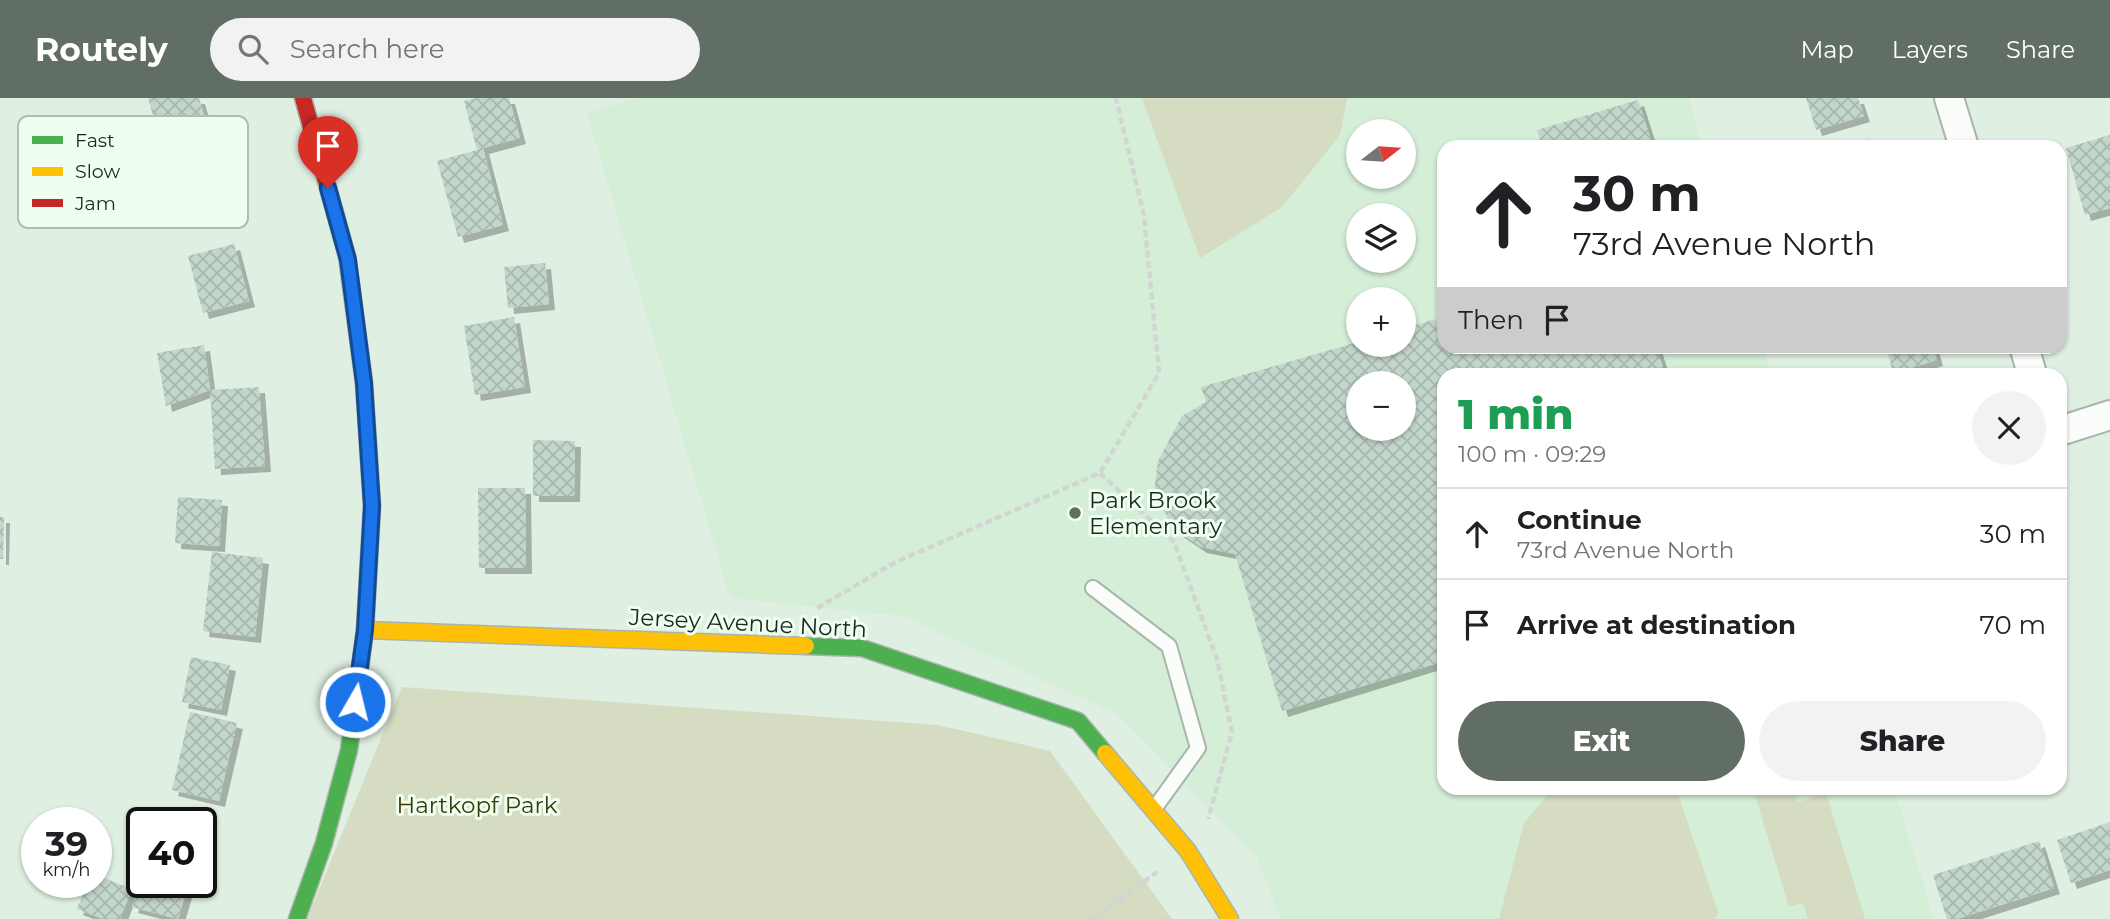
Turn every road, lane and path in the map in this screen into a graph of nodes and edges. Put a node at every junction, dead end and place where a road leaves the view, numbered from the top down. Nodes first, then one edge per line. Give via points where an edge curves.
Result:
1 (303, 98) edge
2 (1116, 98) edge
3 (1949, 98) edge
4 (1962, 140) edge
5 (2110, 415) edge
6 (2067, 429) edge
7 (1093, 587) dead end
8 (365, 630) junction
9 (804, 646) junction
10 (1153, 810) junction
11 (298, 919) edge
12 (1230, 919) edge

1 - 8 street via 348,260 364,383 372,506
2 - 9 path via 1144,216 1159,373 1100,473 896,562 818,607 807,614
3 - 4 street
5 - 6 street
7 - 10 lane via 1169,646 1198,748
8 - 9 street, Jersey Avenue North
8 - 11 street via 349,750
9 - 10 street, Jersey Avenue North via 862,648 1078,721
10 - 12 street, Jersey Avenue North via 1188,851

